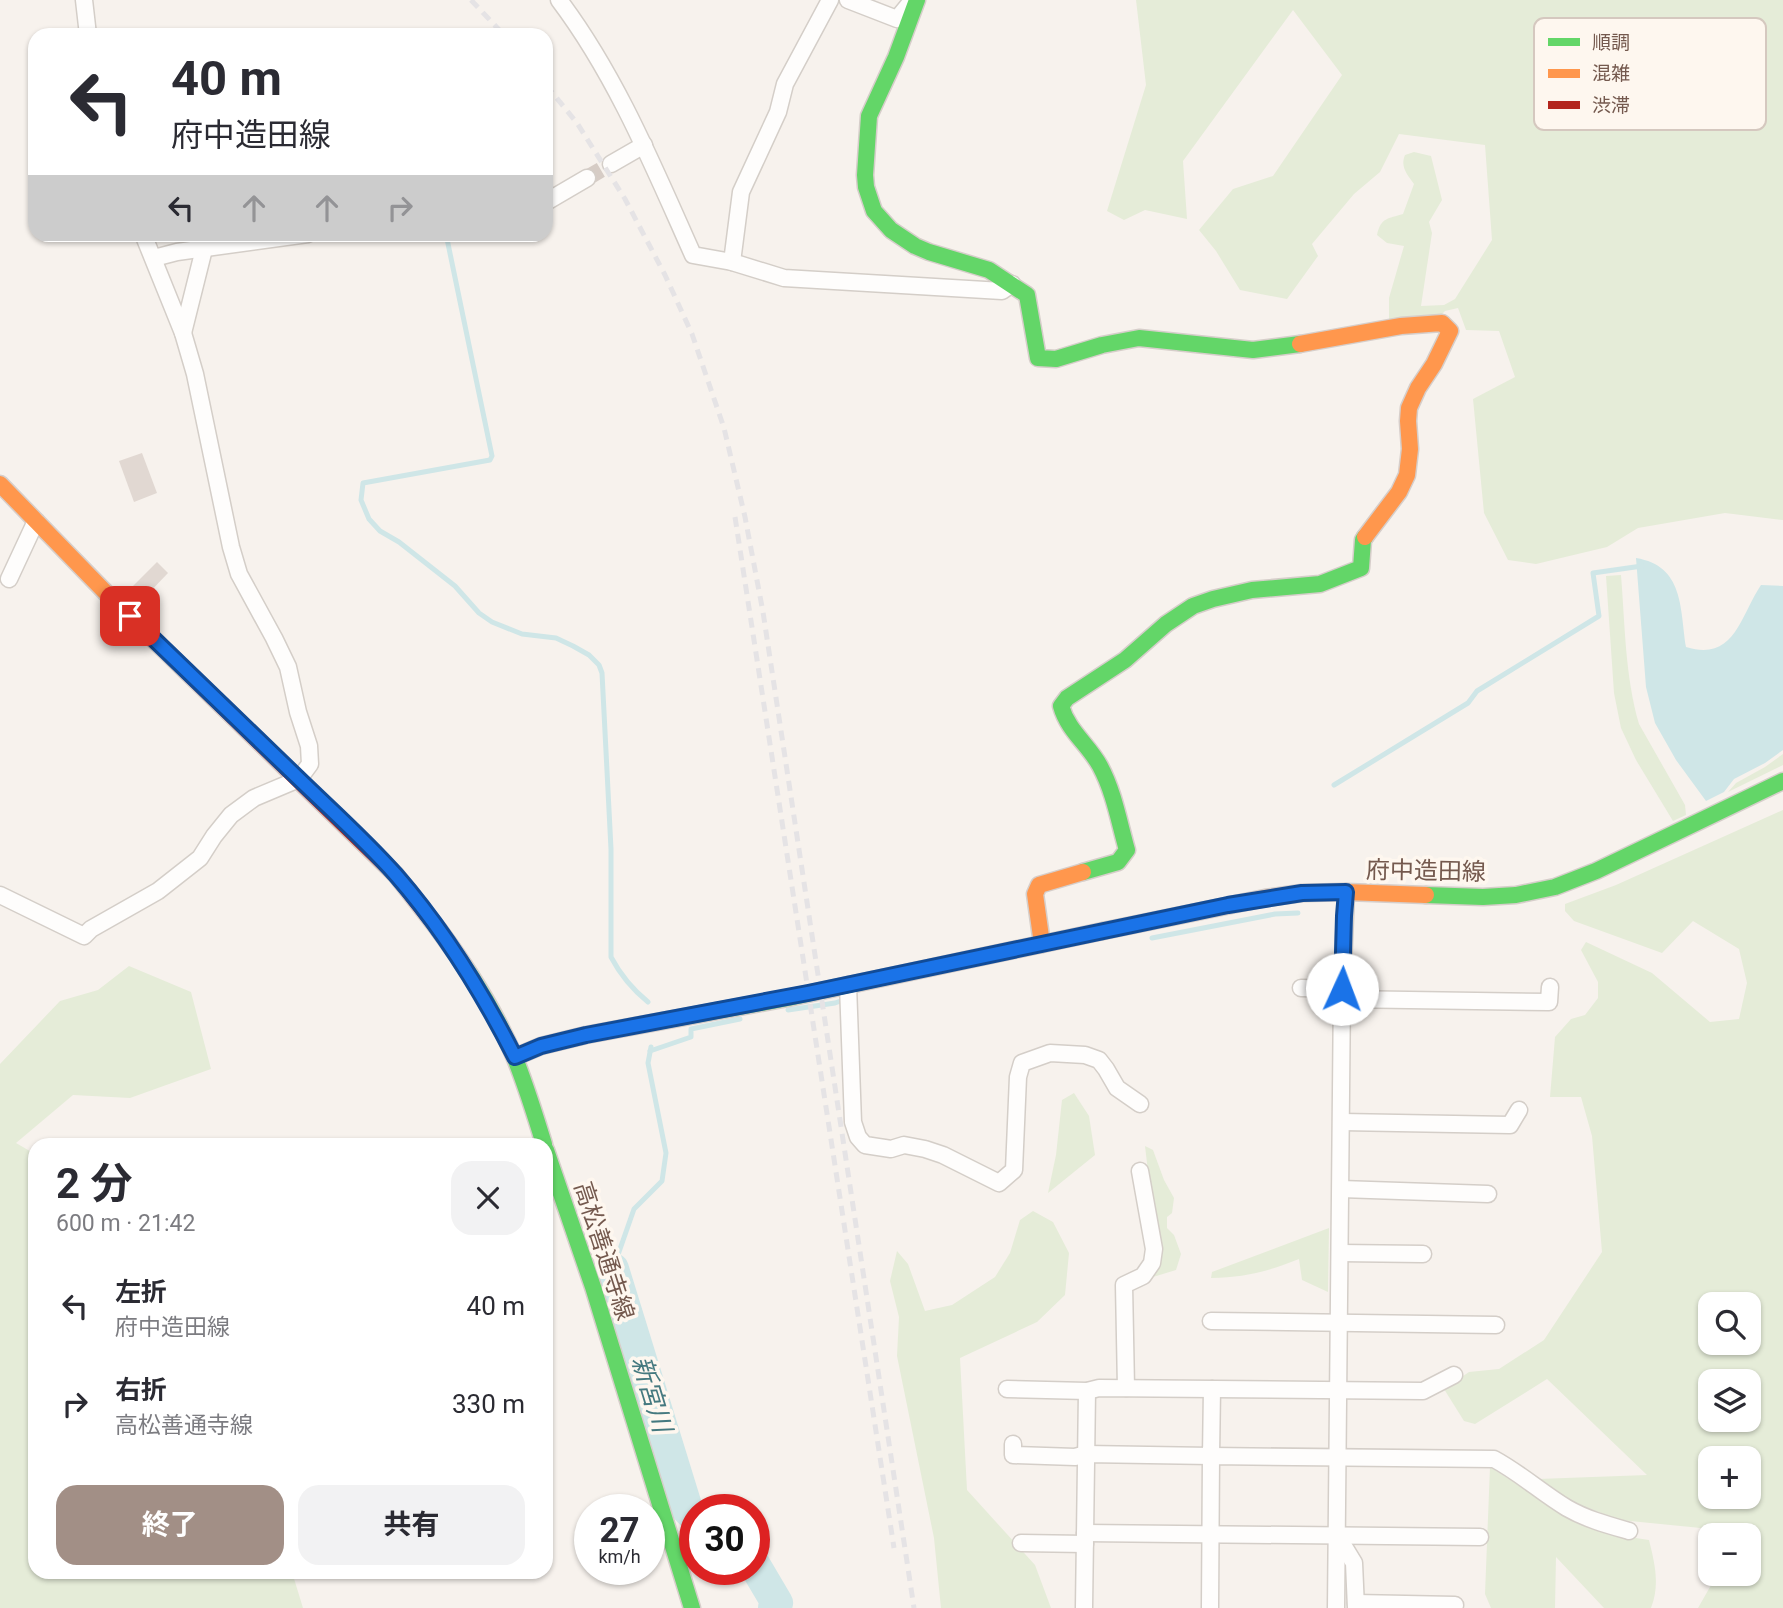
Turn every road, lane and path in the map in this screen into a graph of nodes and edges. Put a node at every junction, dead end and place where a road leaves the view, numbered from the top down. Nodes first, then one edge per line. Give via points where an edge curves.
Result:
1 (84, 0) edge
2 (559, 0) edge
3 (830, 0) edge
4 (848, 0) edge
5 (915, 0) edge
6 (87, 28) edge
7 (644, 145) junction
8 (611, 164) tunnel mouth
9 (587, 178) tunnel mouth
10 (553, 198) edge
11 (147, 242) edge
12 (249, 242) edge
13 (204, 248) junction
14 (154, 258) junction
15 (732, 262) junction
16 (1012, 285) junction
17 (183, 333) junction
18 (0, 484) edge
19 (36, 521) junction
20 (9, 579) dead end
21 (299, 779) junction
22 (1783, 780) edge
23 (1346, 892) junction
24 (0, 895) edge
25 (1042, 944) junction
26 (848, 985) junction
27 (1550, 987) dead end
28 (1301, 988) dead end
29 (1342, 994) junction
30 (515, 1057) junction
31 (1140, 1104) dead end
32 (1519, 1110) dead end
33 (1342, 1122) junction
34 (542, 1138) edge
35 (553, 1170) edge
36 (1140, 1171) dead end
37 (1341, 1189) junction
38 (1488, 1194) dead end
39 (1340, 1253) junction
40 (1423, 1254) dead end
41 (1211, 1321) dead end
42 (1339, 1323) junction
43 (1496, 1325) dead end
44 (1454, 1375) dead end
45 (1126, 1388) junction
46 (1212, 1389) junction
47 (1007, 1390) dead end
48 (1338, 1390) junction
49 (1087, 1391) junction
50 (1013, 1444) dead end
51 (1086, 1454) junction
52 (1211, 1456) junction
53 (1337, 1457) junction
54 (1629, 1531) dead end
55 (1210, 1534) junction
56 (1337, 1535) junction
57 (1480, 1536) dead end
58 (1085, 1539) junction
59 (1021, 1543) dead end
60 (1356, 1605) edge
61 (1455, 1605) dead end
62 (692, 1608) edge
63 (1084, 1608) edge
64 (1210, 1608) edge
65 (1336, 1608) edge

1 - 6 street
2 - 7 street via 583,33
3 - 15 street via 785,83 778,112 741,192
4 - 5 street via 897,19
5 - 16 main road via 869,116 865,176 874,211 915,246 989,270
7 - 8 street
7 - 15 street via 693,255
9 - 10 street
11 - 14 street
12 - 13 street
13 - 14 street
13 - 17 street
14 - 17 street
15 - 16 street via 784,278 1002,291
16 - 25 main road via 1027,295 1038,358 1056,359 1139,338 1254,350 1401,326 1442,323 1450,331 1409,408 1407,475 1363,540 1361,568 1320,584 1252,590 1193,606 1061,706 1063,716 1097,761 1127,850 1118,862 1039,885 1035,894
17 - 21 street via 239,574 288,667 309,746 310,764
18 - 19 main road
19 - 20 street
19 - 21 main road
21 - 24 street via 254,798 231,816 200,858 158,891 84,936
21 - 30 main road via 396,875 437,927 473,980
22 - 23 main road, 府中造田線 via 1555,887 1483,897
23 - 25 main road, 府中造田線 via 1253,900
23 - 29 street
25 - 26 main road, 府中造田線
26 - 30 main road, 府中造田線 via 586,1035
26 - 31 street via 853,1122 865,1145 925,1149 999,1183 1014,1170 1022,1063 1050,1053 1099,1060 1117,1088
27 - 29 street via 1549,1002
28 - 29 street
29 - 33 street
30 - 34 main road
32 - 33 street via 1510,1125
33 - 37 street
35 - 62 main road, 高松善通寺線
36 - 45 street via 1154,1250 1152,1264 1143,1276 1124,1285
37 - 38 street
37 - 39 street
39 - 40 street
39 - 42 street
41 - 42 street
42 - 43 street
42 - 48 street
44 - 48 street via 1423,1391
45 - 46 street
45 - 49 street
46 - 48 street
46 - 52 street
47 - 49 street
48 - 53 street
49 - 51 street
50 - 51 street via 1013,1455
51 - 52 street
51 - 58 street
52 - 53 street
52 - 55 street
53 - 54 street via 1494,1459 1567,1508
53 - 56 street
55 - 56 street
55 - 58 street
55 - 64 street
56 - 57 street
56 - 60 street via 1354,1563
56 - 65 street
58 - 59 street
58 - 63 street
60 - 61 street

